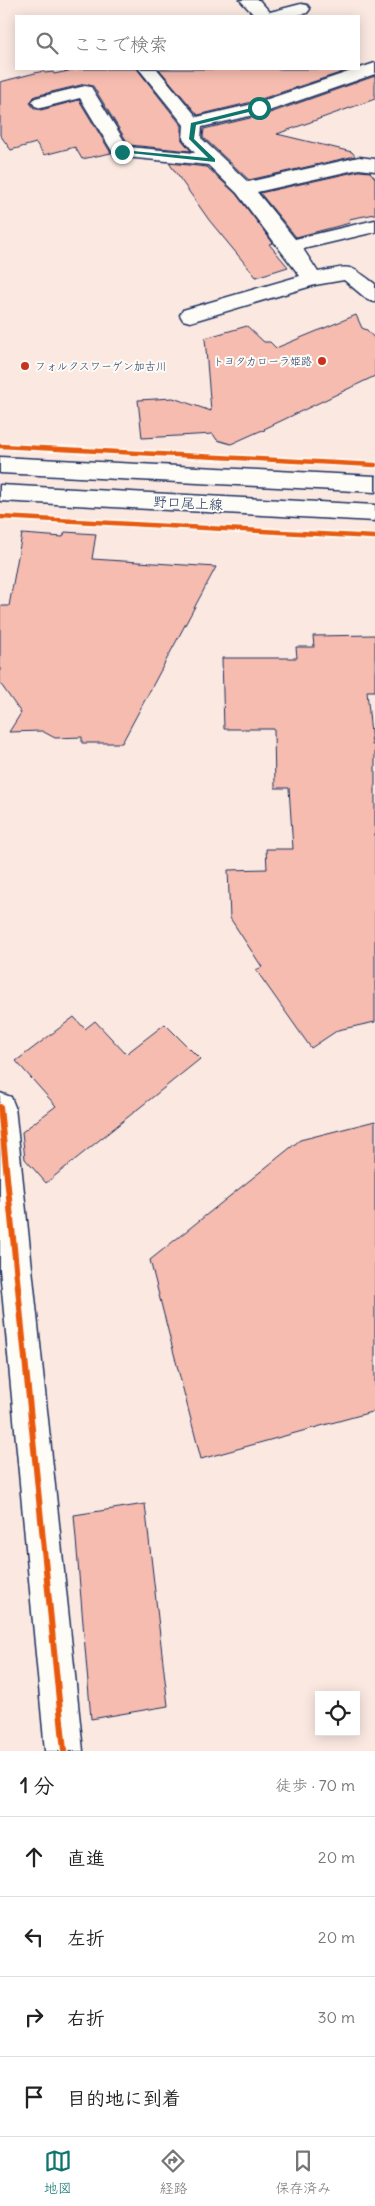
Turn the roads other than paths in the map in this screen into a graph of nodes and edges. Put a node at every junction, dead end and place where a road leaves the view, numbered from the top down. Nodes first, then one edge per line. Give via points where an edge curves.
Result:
1 (249, 0) edge
2 (301, 9) dead end
3 (263, 15) edge
4 (277, 15) edge
5 (375, 68) edge
6 (149, 70) edge
7 (41, 102) dead end
8 (193, 124) junction
9 (213, 160) junction
10 (375, 165) edge
11 (244, 189) junction
12 (375, 226) edge
13 (290, 246) junction
14 (313, 279) junction
15 (375, 295) edge
16 (190, 315) dead end
17 (0, 465) edge
18 (375, 484) edge
19 (0, 493) edge
20 (375, 513) edge
21 (0, 1107) edge
22 (64, 1751) edge

1 - 3 street
2 - 4 street
5 - 8 street via 259,108
6 - 8 street
7 - 9 street via 85,91 122,152
8 - 9 street via 192,139
9 - 11 street
10 - 11 street via 358,163
11 - 13 street
12 - 13 street
13 - 14 street
14 - 15 street via 348,273
14 - 16 street
17 - 18 street, 野口尾上線
19 - 20 street, 野口尾上線
21 - 22 street

